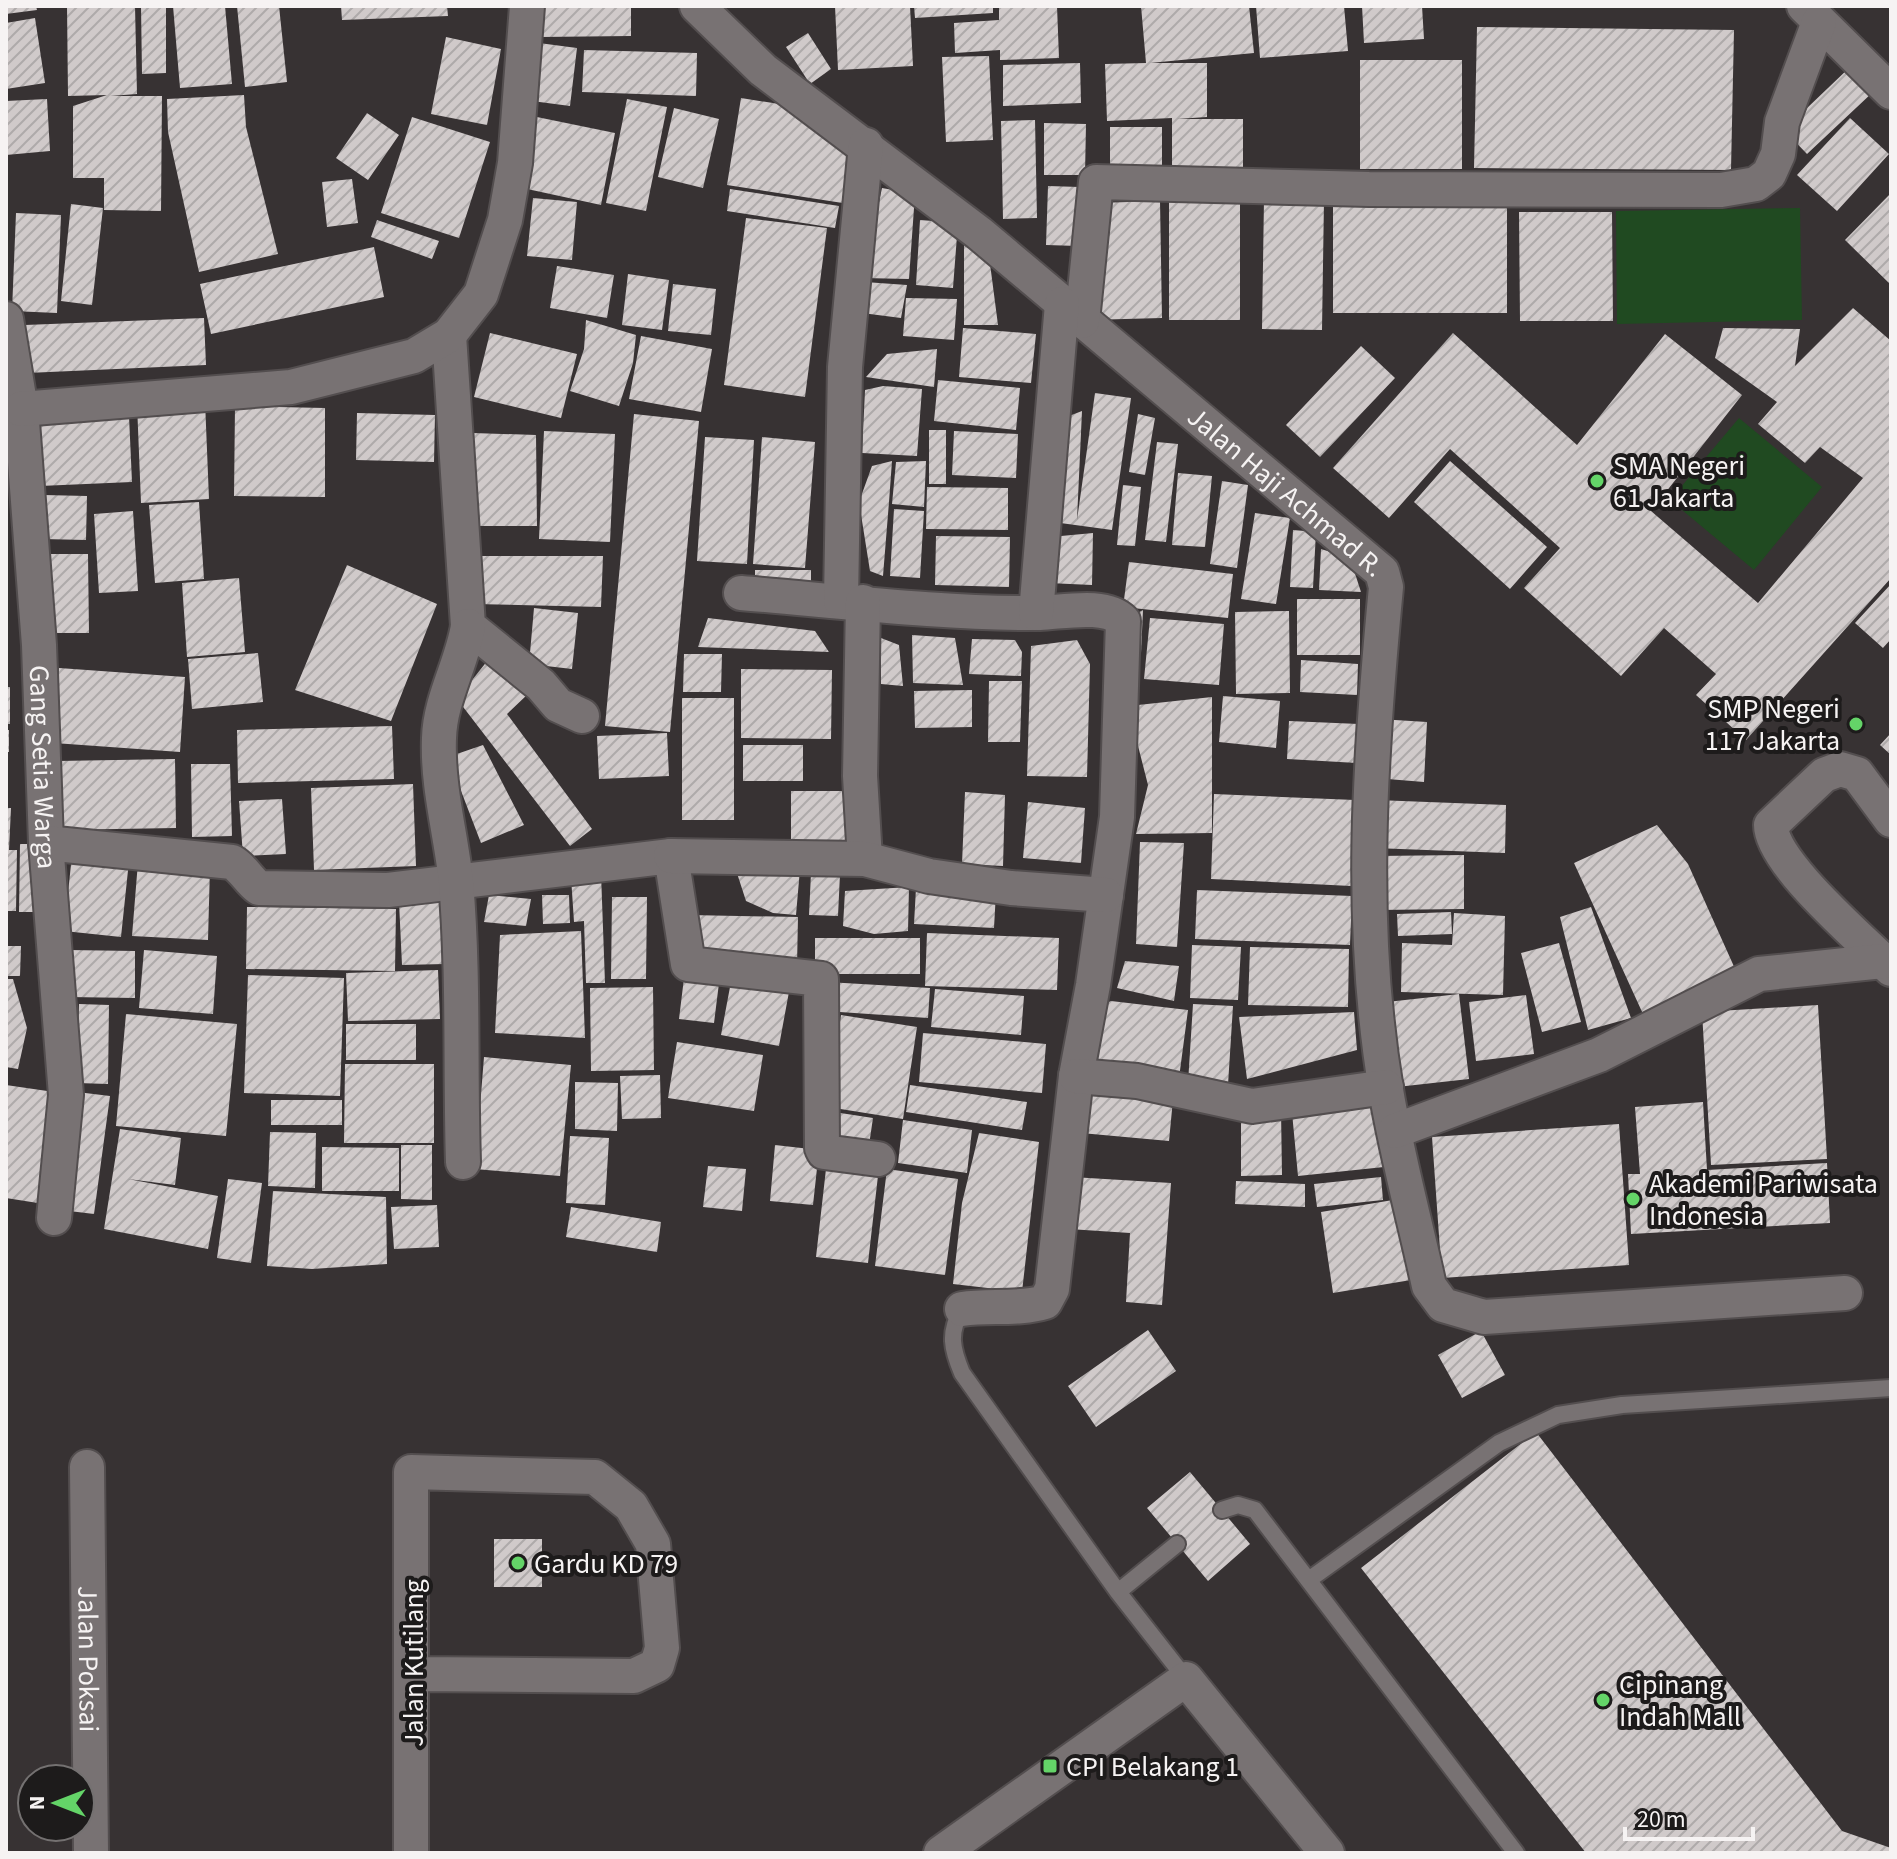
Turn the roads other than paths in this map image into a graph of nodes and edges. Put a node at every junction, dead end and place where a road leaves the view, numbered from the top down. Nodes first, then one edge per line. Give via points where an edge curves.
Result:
1 (527, 6) edge
2 (697, 6) edge
3 (1811, 14) edge
4 (1891, 92) edge
5 (866, 145) junction
6 (1072, 313) junction
7 (6, 319) edge
8 (449, 335) junction
9 (21, 409) junction
10 (18, 522) edge
11 (741, 593) dead end
12 (852, 602) junction
13 (1036, 613) junction
14 (468, 626) junction
15 (582, 716) dead end
16 (1891, 820) edge
17 (46, 843) junction
18 (671, 856) junction
19 (865, 859) junction
20 (456, 881) junction
21 (1106, 895) junction
22 (1887, 965) edge
23 (1076, 1076) junction
24 (1386, 1087) junction
25 (1395, 1131) junction
26 (878, 1159) dead end
27 (463, 1162) dead end
28 (54, 1218) dead end
29 (1845, 1293) dead end
30 (962, 1309) joint
31 (1891, 1388) edge
32 (87, 1467) dead end
33 (1222, 1510) dead end
34 (1177, 1544) dead end
35 (1310, 1579) junction
36 (1118, 1592) junction
37 (414, 1674) junction
38 (1186, 1679) junction
39 (948, 1851) edge
40 (91, 1853) edge
41 (411, 1853) edge
42 (1327, 1853) edge
43 (1516, 1853) edge

1 - 8 street via 515,163 505,220 481,294
2 - 5 street, Jalan Haji Achmad R. via 763,70
3 - 4 street
3 - 6 street via 1778,154 1769,174 1756,184 1721,190 1369,189 1096,182
5 - 6 street, Jalan Haji Achmad R.
5 - 12 street via 845,367
6 - 13 street
6 - 24 street, Jalan Haji Achmad R. via 1382,572 1386,587 1367,850
7 - 9 street, Gang Setia Warga
8 - 9 street via 414,356 291,387
8 - 14 street
9 - 10 street, Gang Setia Warga
10 - 17 street, Gang Setia Warga via 39,645
11 - 12 street
12 - 13 street
12 - 19 street
13 - 21 street via 1100,611 1123,621 1117,817
14 - 15 street via 558,705
14 - 20 street via 439,737 443,811
16 - 22 street via 1857,774 1840,769 1824,775 1771,825 1783,860
17 - 20 street via 232,862 259,888 388,890
17 - 28 street, Gang Setia Warga via 66,1095
18 - 19 street
18 - 20 street
18 - 26 street via 688,964 821,979 822,1148
19 - 21 street via 929,876
20 - 27 street
21 - 23 street
22 - 25 street via 1759,974 1599,1055
23 - 24 street via 1137,1081 1252,1106
23 - 30 street via 1052,1289 1045,1302 1027,1307
24 - 25 street
25 - 29 street via 1429,1286 1443,1305 1464,1313 1484,1317
30 - 36 lane via 950,1346 962,1373
31 - 35 lane via 1622,1405 1558,1415 1499,1443
32 - 40 street, Jalan Poksai
33 - 35 lane via 1238,1505 1255,1510
34 - 36 lane
35 - 43 lane
36 - 38 lane
37 - 37 street, Jalan Kutilang via 634,1676 657,1665 662,1648 653,1544 631,1506 595,1477 411,1472
37 - 41 street, Jalan Kutilang
38 - 39 street
38 - 42 street

